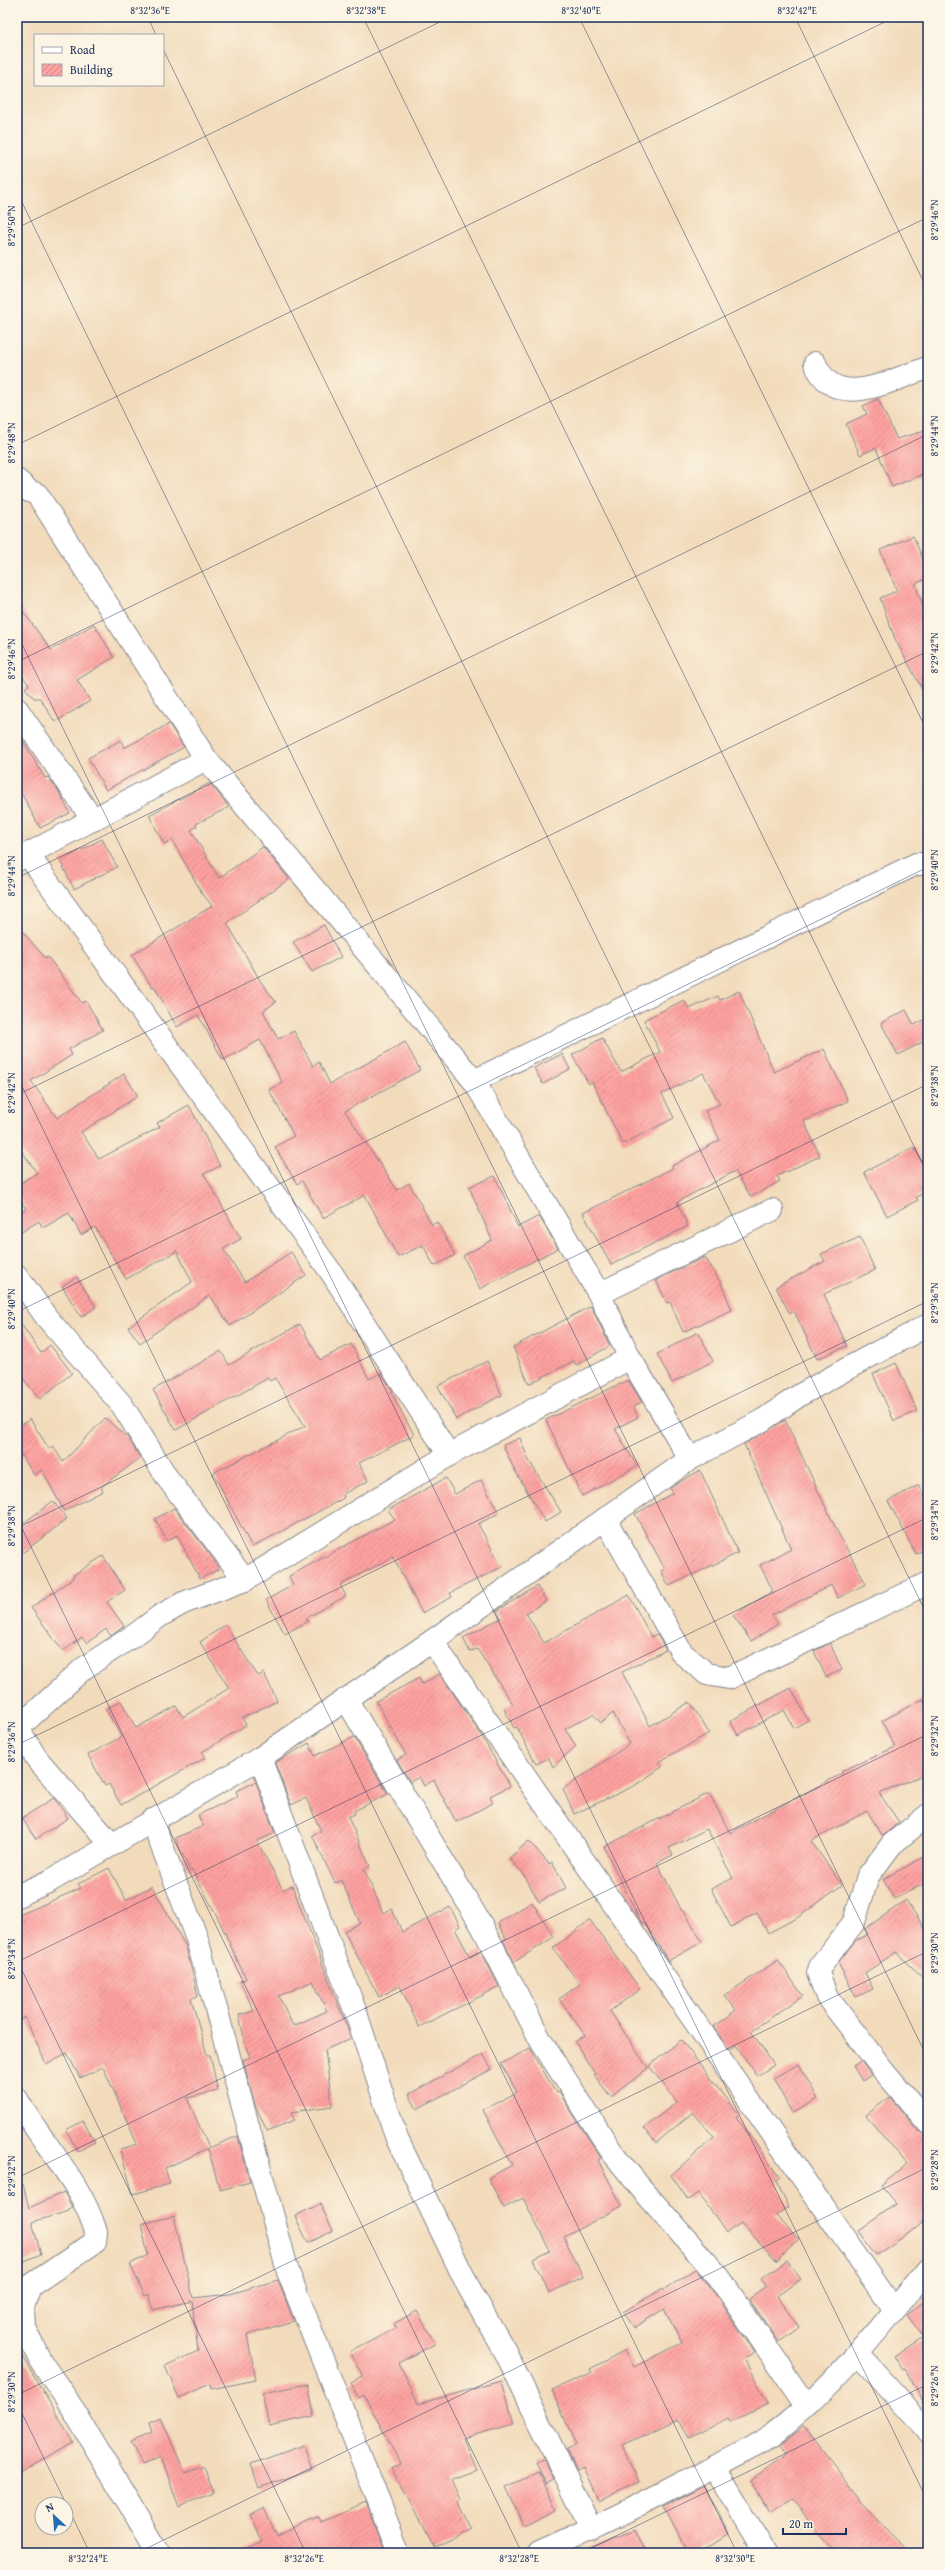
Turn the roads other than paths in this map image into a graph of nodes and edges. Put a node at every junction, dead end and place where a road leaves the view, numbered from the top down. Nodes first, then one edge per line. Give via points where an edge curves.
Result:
1 (815, 363) dead end
2 (928, 368) edge
3 (17, 480) edge
4 (17, 709) edge
5 (206, 759) junction
6 (93, 820) junction
7 (23, 858) edge
8 (928, 864) edge
9 (474, 1081) junction
10 (772, 1210) dead end
11 (17, 1276) edge
12 (599, 1294) junction
13 (928, 1325) edge
14 (630, 1358) junction
15 (450, 1455) junction
16 (690, 1459) junction
17 (606, 1519) junction
18 (245, 1580) junction
19 (928, 1583) edge
20 (432, 1641) junction
21 (346, 1699) junction
22 (17, 1728) edge
23 (260, 1758) junction
24 (928, 1815) edge
25 (152, 1820) junction
26 (111, 1844) junction
27 (17, 1896) edge
28 (17, 2099) edge
29 (928, 2123) edge
30 (928, 2269) edge
31 (894, 2310) junction
32 (27, 2350) edge
33 (858, 2354) junction
34 (806, 2406) junction
35 (928, 2431) edge
36 (714, 2467) junction
37 (592, 2530) junction
38 (160, 2553) edge
39 (399, 2553) edge
40 (538, 2553) edge
41 (766, 2553) edge

1 - 2 street via 819,374 829,383 841,389 855,391
3 - 5 street via 29,491 37,494
4 - 6 street
5 - 6 street
5 - 9 street
6 - 7 street
7 - 15 street via 332,1272
8 - 9 street via 916,864
9 - 12 street
10 - 12 street
11 - 18 street via 47,1318 122,1405 168,1479
12 - 14 street
13 - 16 street
14 - 15 street
14 - 16 street
15 - 18 street
16 - 17 street
17 - 19 street via 682,1653 707,1674 729,1678
17 - 20 street
18 - 22 street via 183,1603 160,1616 84,1668
20 - 21 street
20 - 31 street
21 - 23 street
21 - 34 street via 482,1926 541,2041 612,2152 719,2277
22 - 26 street via 37,1759
23 - 25 street
23 - 37 street via 356,2013 397,2139 468,2286 506,2353
24 - 29 street via 892,1844 868,1876 854,1922 818,1973 827,1997
25 - 26 street
25 - 39 street via 197,1939 288,2272
26 - 27 street via 50,1881
28 - 32 street via 29,2122 68,2172 96,2232 95,2242 30,2286 22,2310
30 - 31 street
31 - 33 street
32 - 38 street
33 - 34 street
33 - 35 street
34 - 36 street via 760,2443
36 - 37 street
36 - 41 street
37 - 40 street

